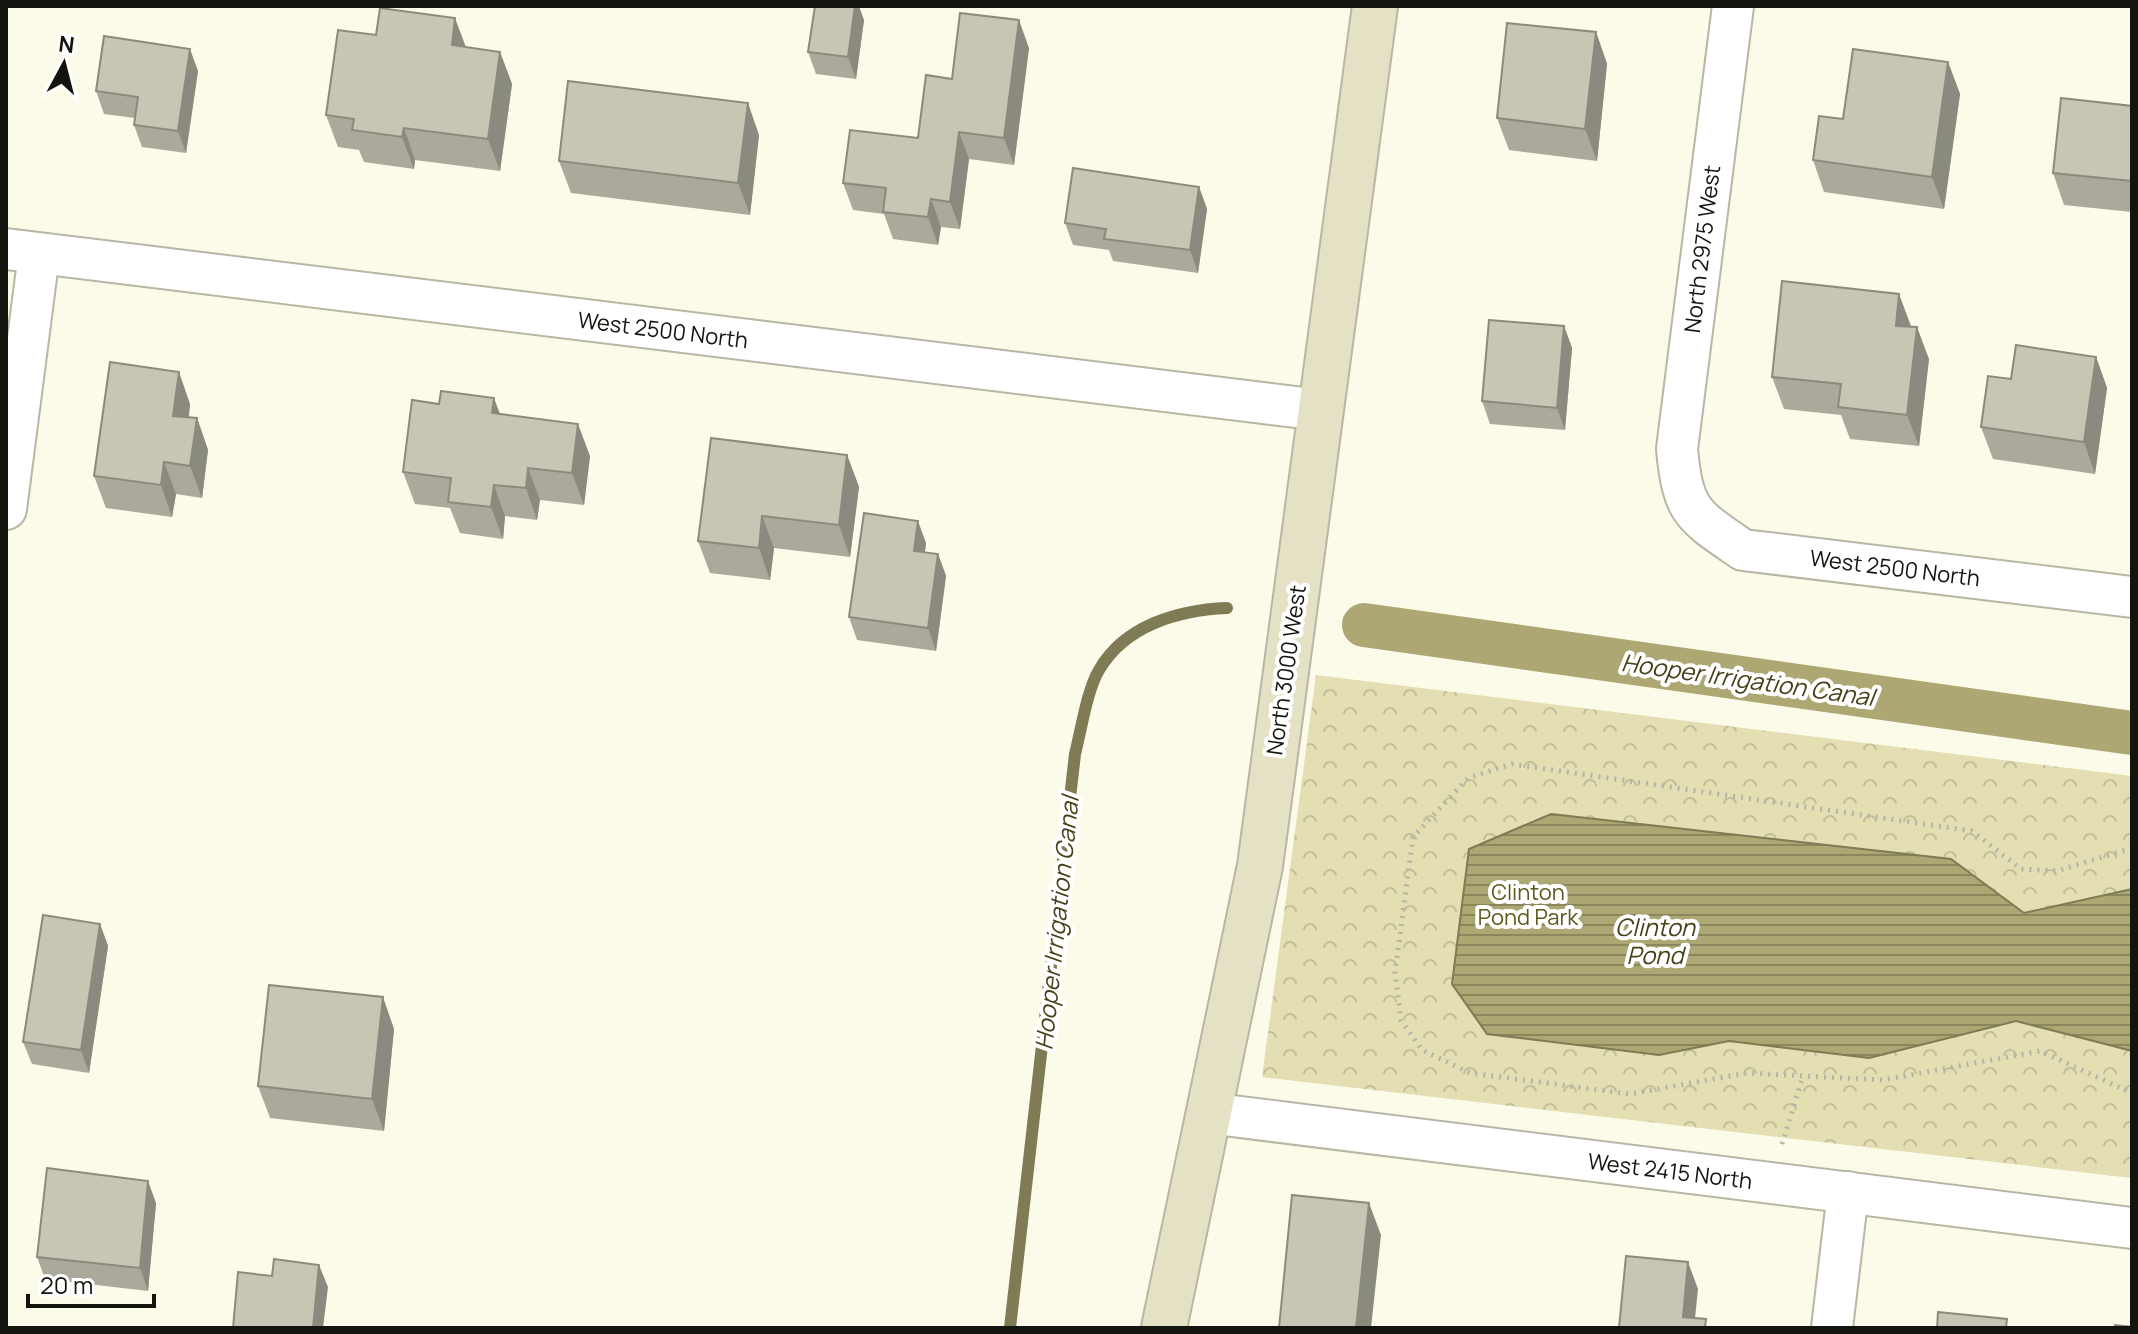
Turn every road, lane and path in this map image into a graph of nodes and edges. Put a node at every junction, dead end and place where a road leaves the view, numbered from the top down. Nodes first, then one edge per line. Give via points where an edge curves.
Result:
1 (1375, 6) edge
2 (1733, 6) edge
3 (22, 251) edge
4 (1320, 410) junction
5 (1681, 493) joint
6 (6, 509) edge
7 (2132, 597) edge
8 (2132, 848) edge
9 (1803, 1076) junction
10 (2132, 1093) edge
11 (1208, 1113) junction
12 (1770, 1183) junction
13 (1848, 1192) junction
14 (2132, 1228) edge
15 (1164, 1328) edge
16 (1832, 1328) edge

1 - 4 main road, North 3000 West
2 - 5 street, North 2975 West via 1677,449
3 - 4 street, West 2500 North
3 - 6 street
4 - 11 main road, North 3000 West via 1260,866
5 - 7 street, West 2500 North via 1702,522 1743,550
8 - 9 path via 2057,871 2021,869 1972,831 1512,764 1468,778 1413,837 1395,972 1401,1020 1422,1050 1470,1073 1630,1094 1747,1073
9 - 10 path via 1883,1080 2040,1051
9 - 12 path
11 - 12 street, West 2415 North
11 - 15 main road, North 3000 West
12 - 13 street, West 2415 North
13 - 14 street, West 2415 North
13 - 16 street

